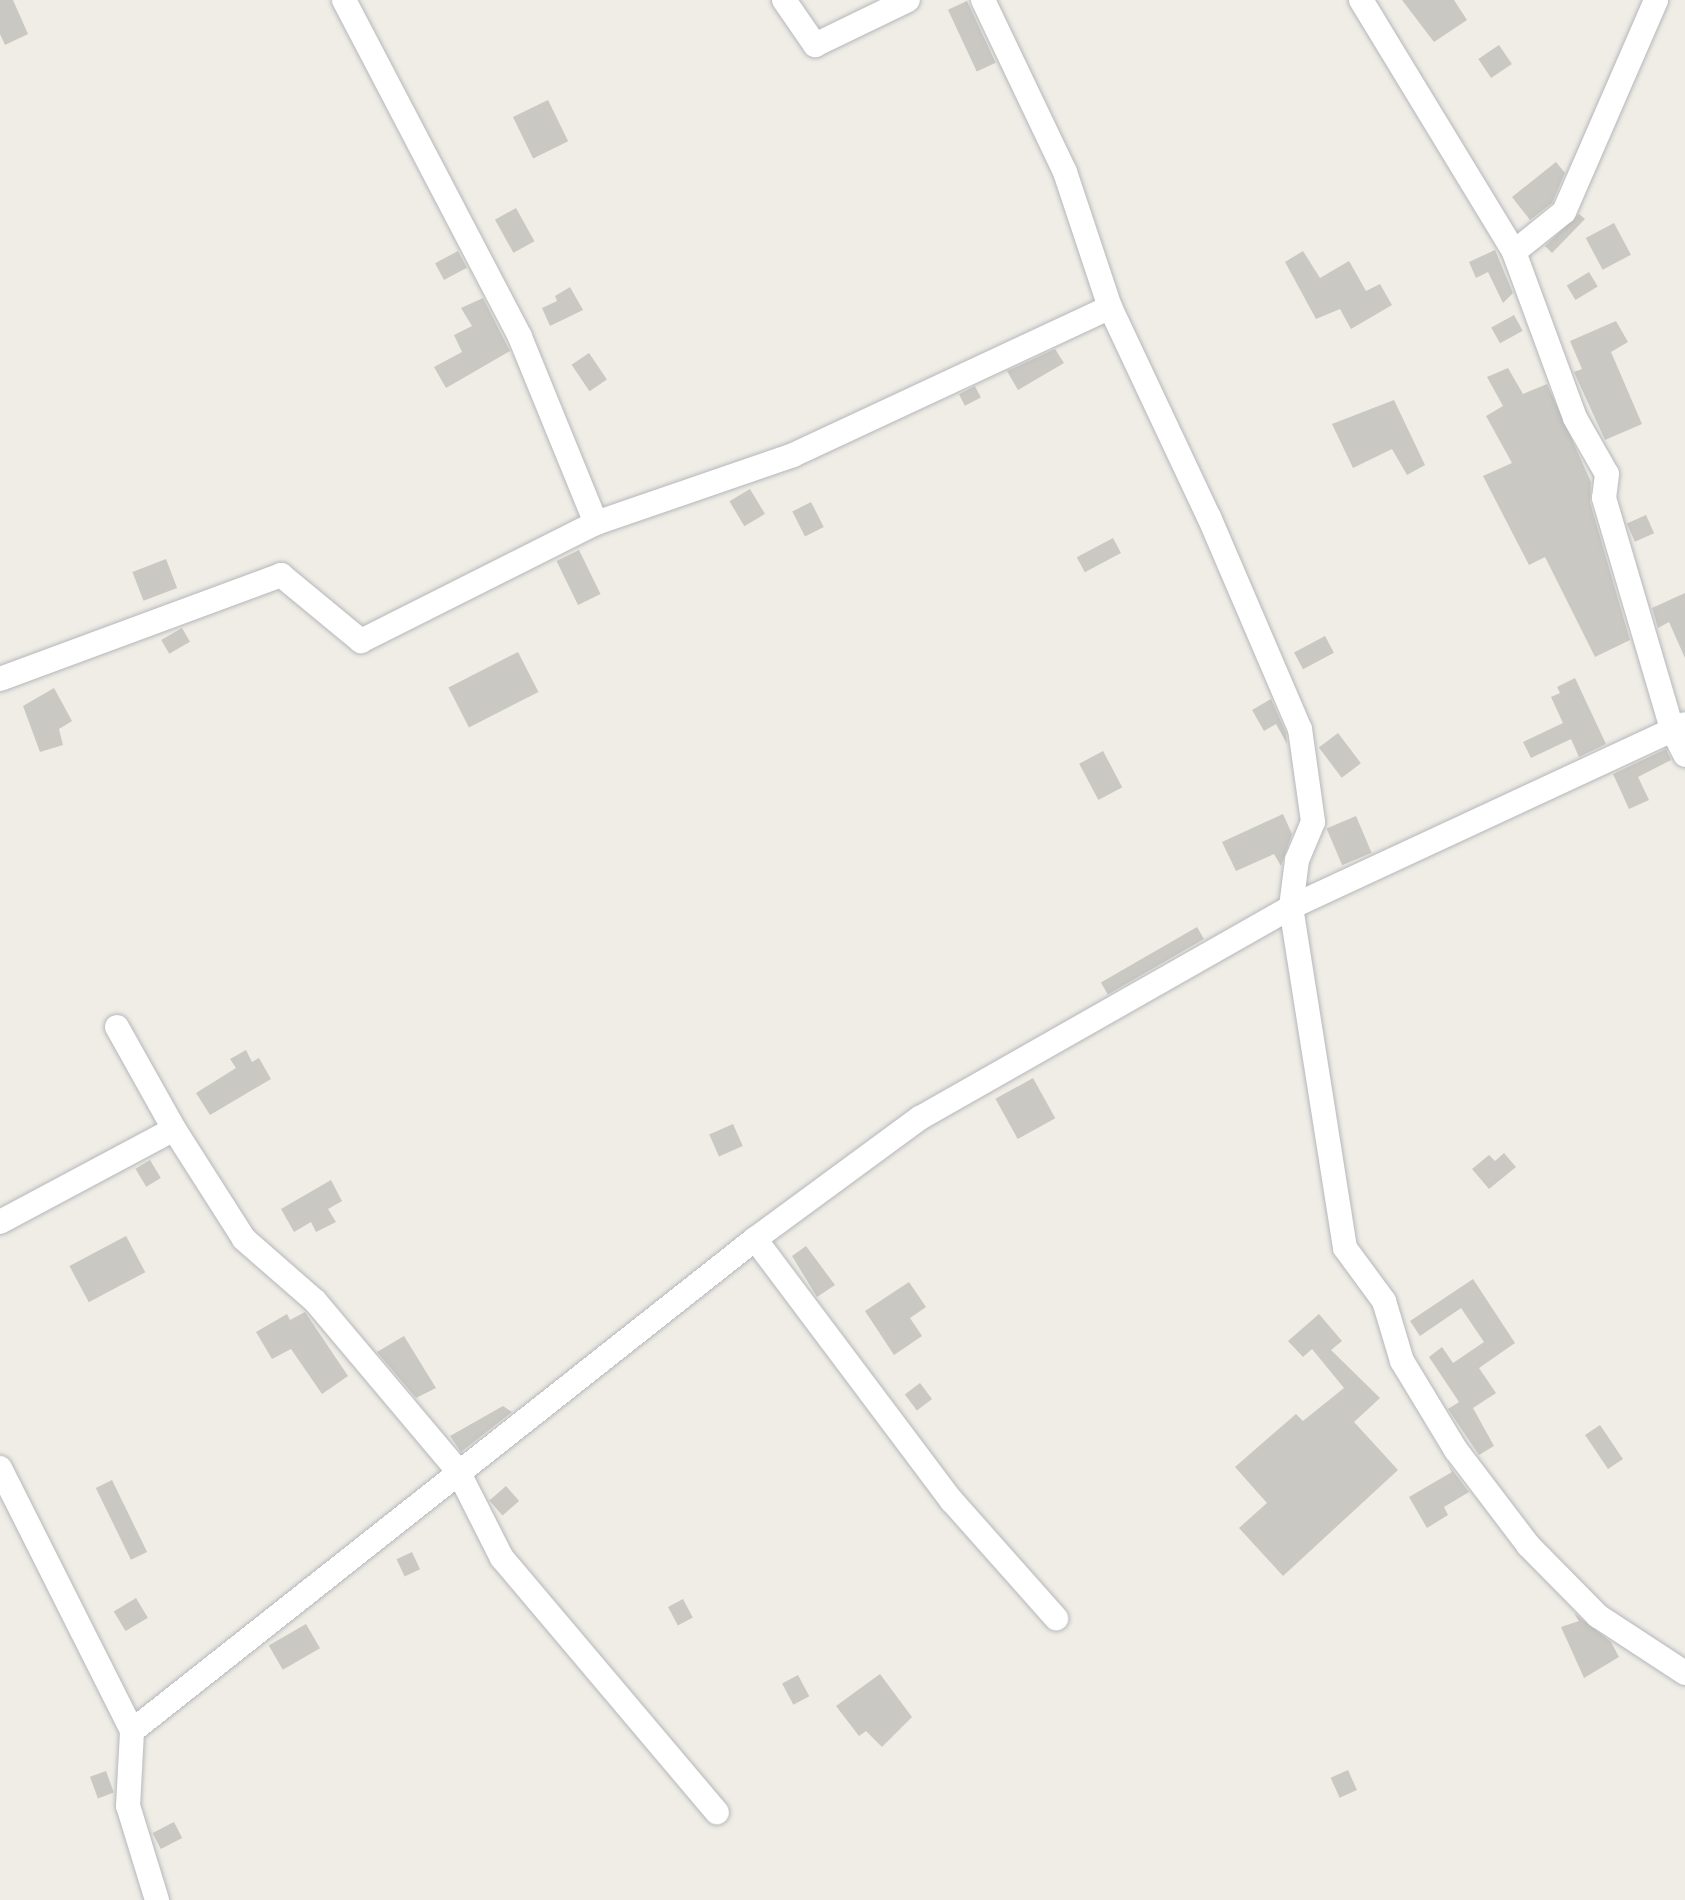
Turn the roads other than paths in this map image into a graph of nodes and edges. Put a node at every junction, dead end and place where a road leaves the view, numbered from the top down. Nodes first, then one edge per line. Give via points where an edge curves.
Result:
1 (344, 0) edge
2 (784, 0) edge
3 (908, 0) edge
4 (983, 0) edge
5 (1361, 0) edge
6 (1656, 0) edge
7 (1514, 252) junction
8 (1111, 307) junction
9 (596, 523) junction
10 (0, 679) edge
11 (1679, 727) edge
12 (1685, 754) edge
13 (1291, 907) junction
14 (117, 1027) dead end
15 (174, 1129) junction
16 (0, 1222) edge
17 (755, 1239) junction
18 (0, 1468) edge
19 (458, 1471) junction
20 (1056, 1618) dead end
21 (1685, 1673) edge
22 (132, 1731) junction
23 (717, 1812) dead end
24 (157, 1900) edge

1 - 9 street via 520,337
2 - 3 street via 816,45
4 - 8 street via 1065,172
5 - 7 street
6 - 7 street via 1564,212
7 - 11 street via 1575,418 1608,474 1604,498
8 - 9 street via 793,455
8 - 13 street via 1209,517 1300,729 1313,822 1297,860
9 - 10 street via 361,641 281,575
11 - 12 street
11 - 13 street
13 - 17 street via 920,1118
13 - 21 street via 1345,1248 1384,1301 1402,1361 1456,1450 1528,1545 1598,1616
14 - 15 street
15 - 16 street
15 - 19 street via 244,1239 315,1301
17 - 19 street
17 - 20 street via 952,1500
18 - 22 street
19 - 22 street
19 - 23 street via 502,1558
22 - 24 street via 128,1806

